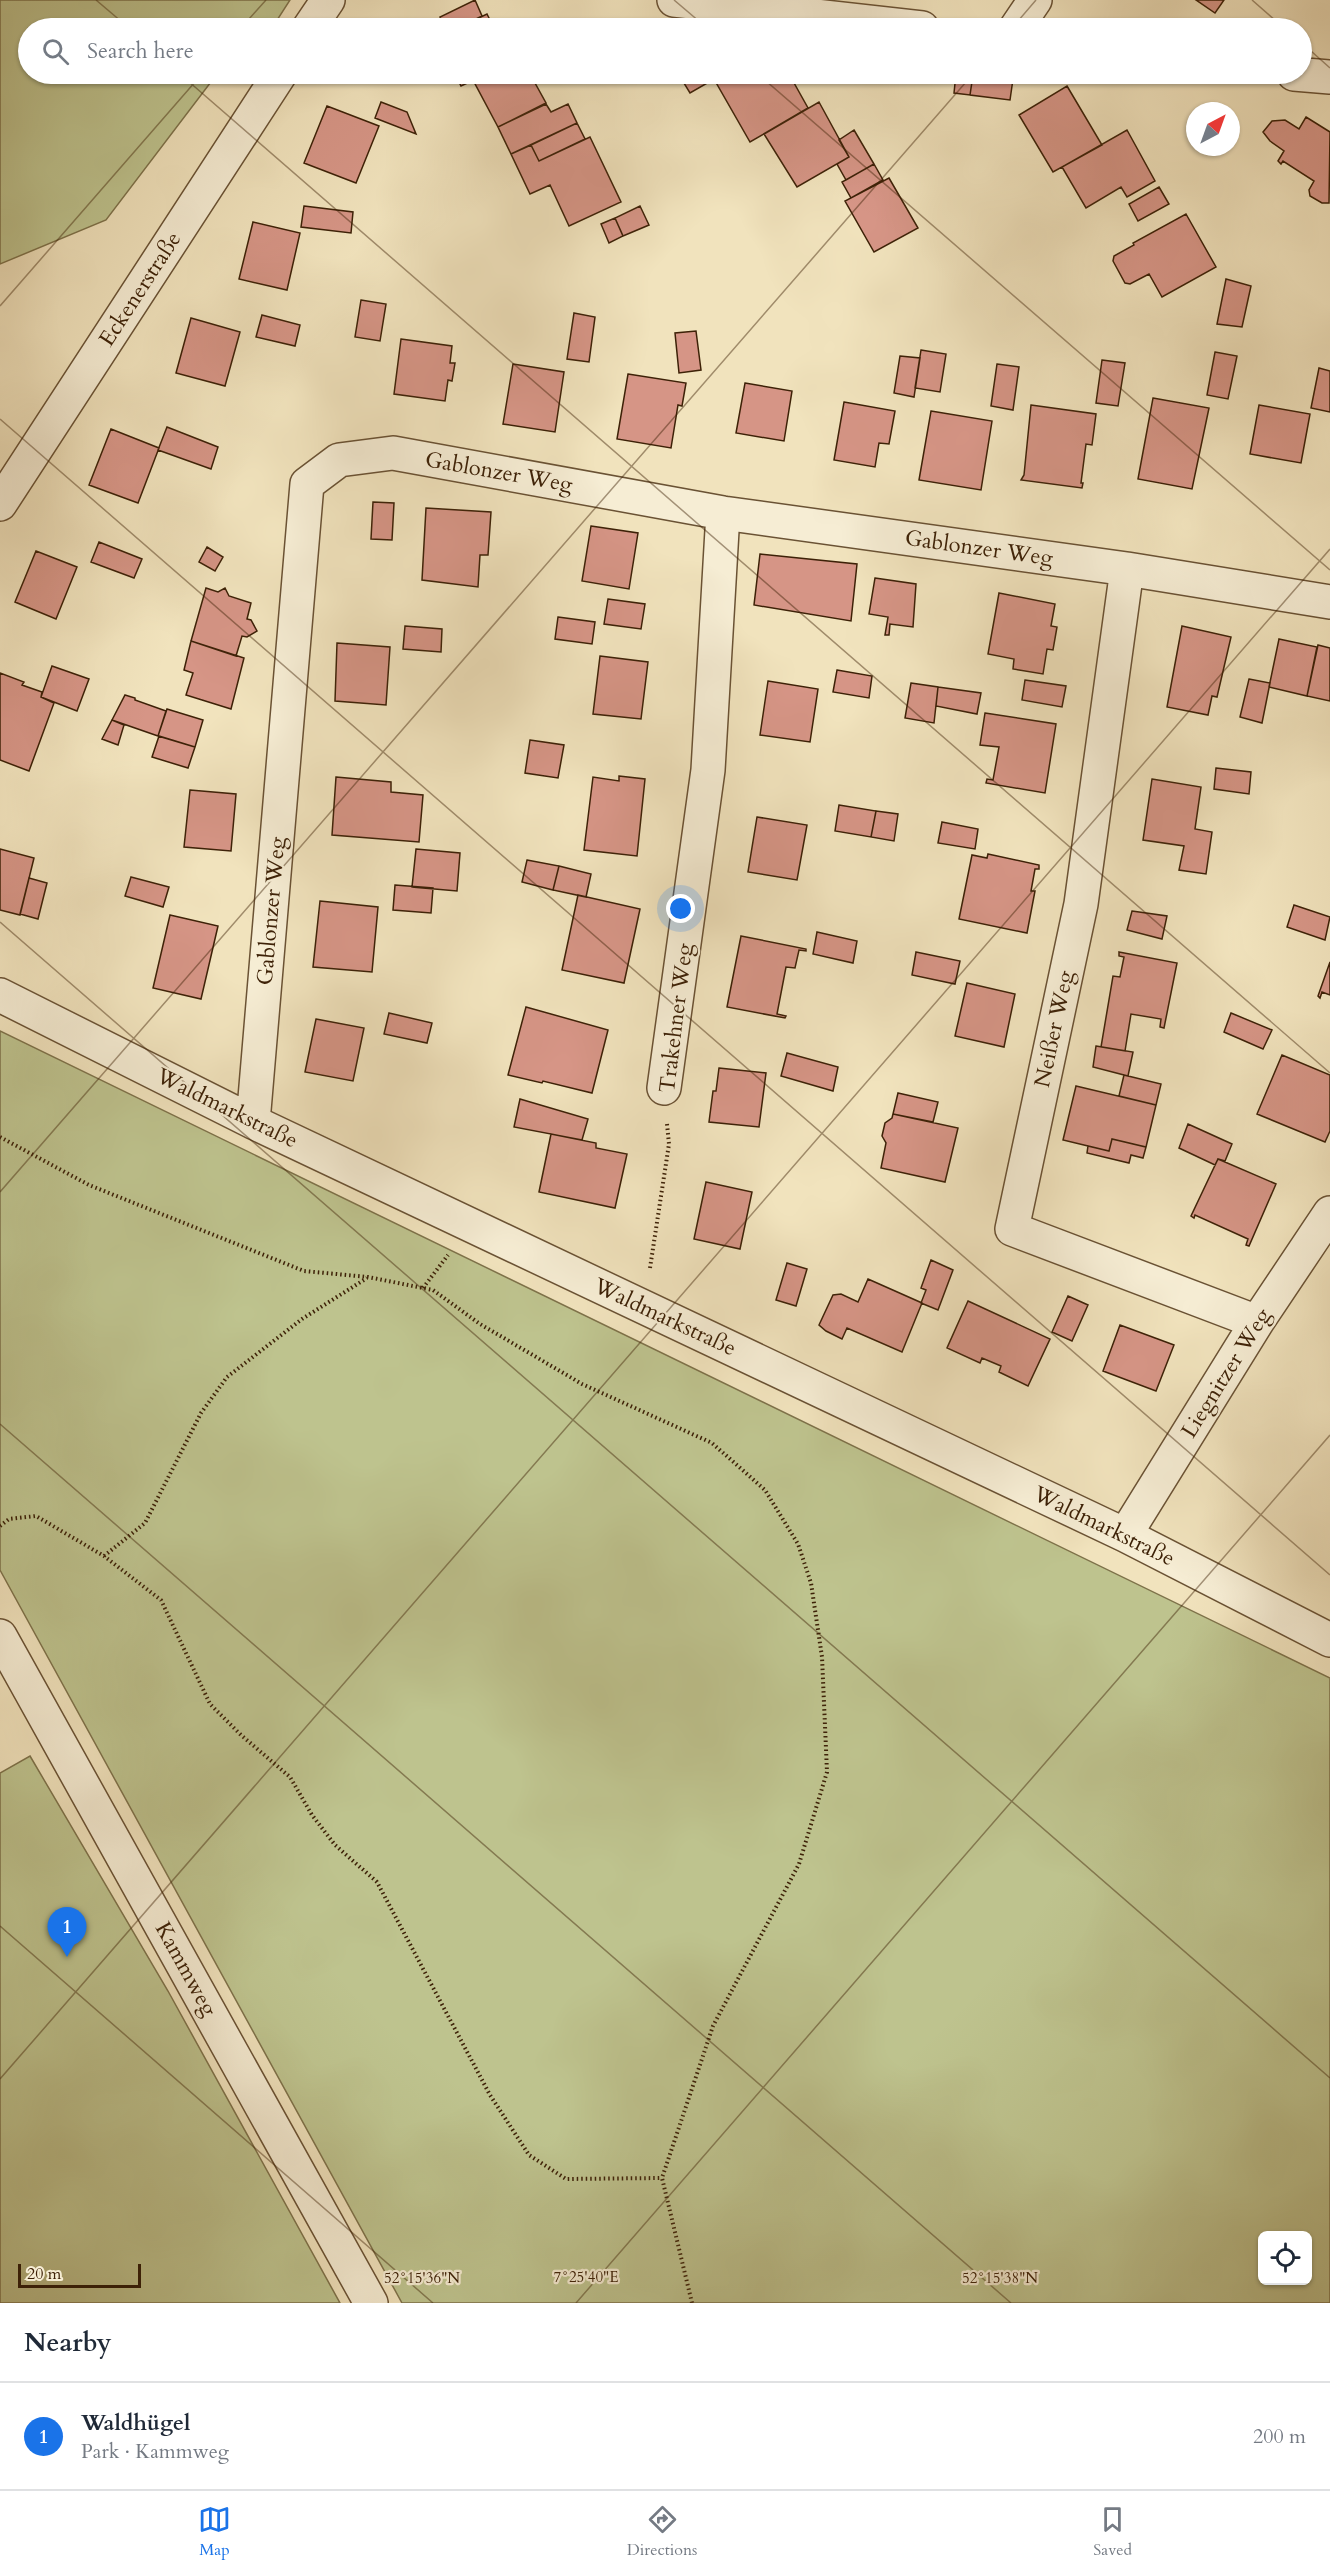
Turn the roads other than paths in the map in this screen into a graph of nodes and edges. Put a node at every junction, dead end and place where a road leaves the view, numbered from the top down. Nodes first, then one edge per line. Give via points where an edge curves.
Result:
1 (328, 0) edge
2 (674, 0) edge
3 (1035, 0) edge
4 (316, 18) edge
5 (833, 18) edge
6 (1023, 18) edge
7 (1312, 76) edge
8 (1330, 77) edge
9 (273, 84) edge
10 (0, 504) edge
11 (723, 513) junction
12 (1127, 569) junction
13 (1330, 602) edge
14 (0, 995) edge
15 (664, 1088) road end
16 (253, 1122) junction
17 (1330, 1213) edge
18 (1257, 1322) junction
19 (1125, 1535) junction
20 (0, 1636) edge
21 (1330, 1640) edge
22 (371, 2303) edge

1 - 4 street
2 - 5 street
3 - 6 street
7 - 8 street
9 - 10 street, Eckenerstraße
11 - 12 street, Gablonzer Weg
11 - 15 street, Trakehner Weg via 708,770
11 - 16 street, Gablonzer Weg via 393,453 339,460 307,484
12 - 13 street, Gablonzer Weg
12 - 18 street, Neißer Weg via 1081,904 1012,1229
14 - 16 street, Waldmarkstraße
16 - 19 street, Waldmarkstraße
17 - 18 street, Liegnitzer Weg
18 - 19 street, Liegnitzer Weg
19 - 21 street, Waldmarkstraße
20 - 22 street, Kammweg

